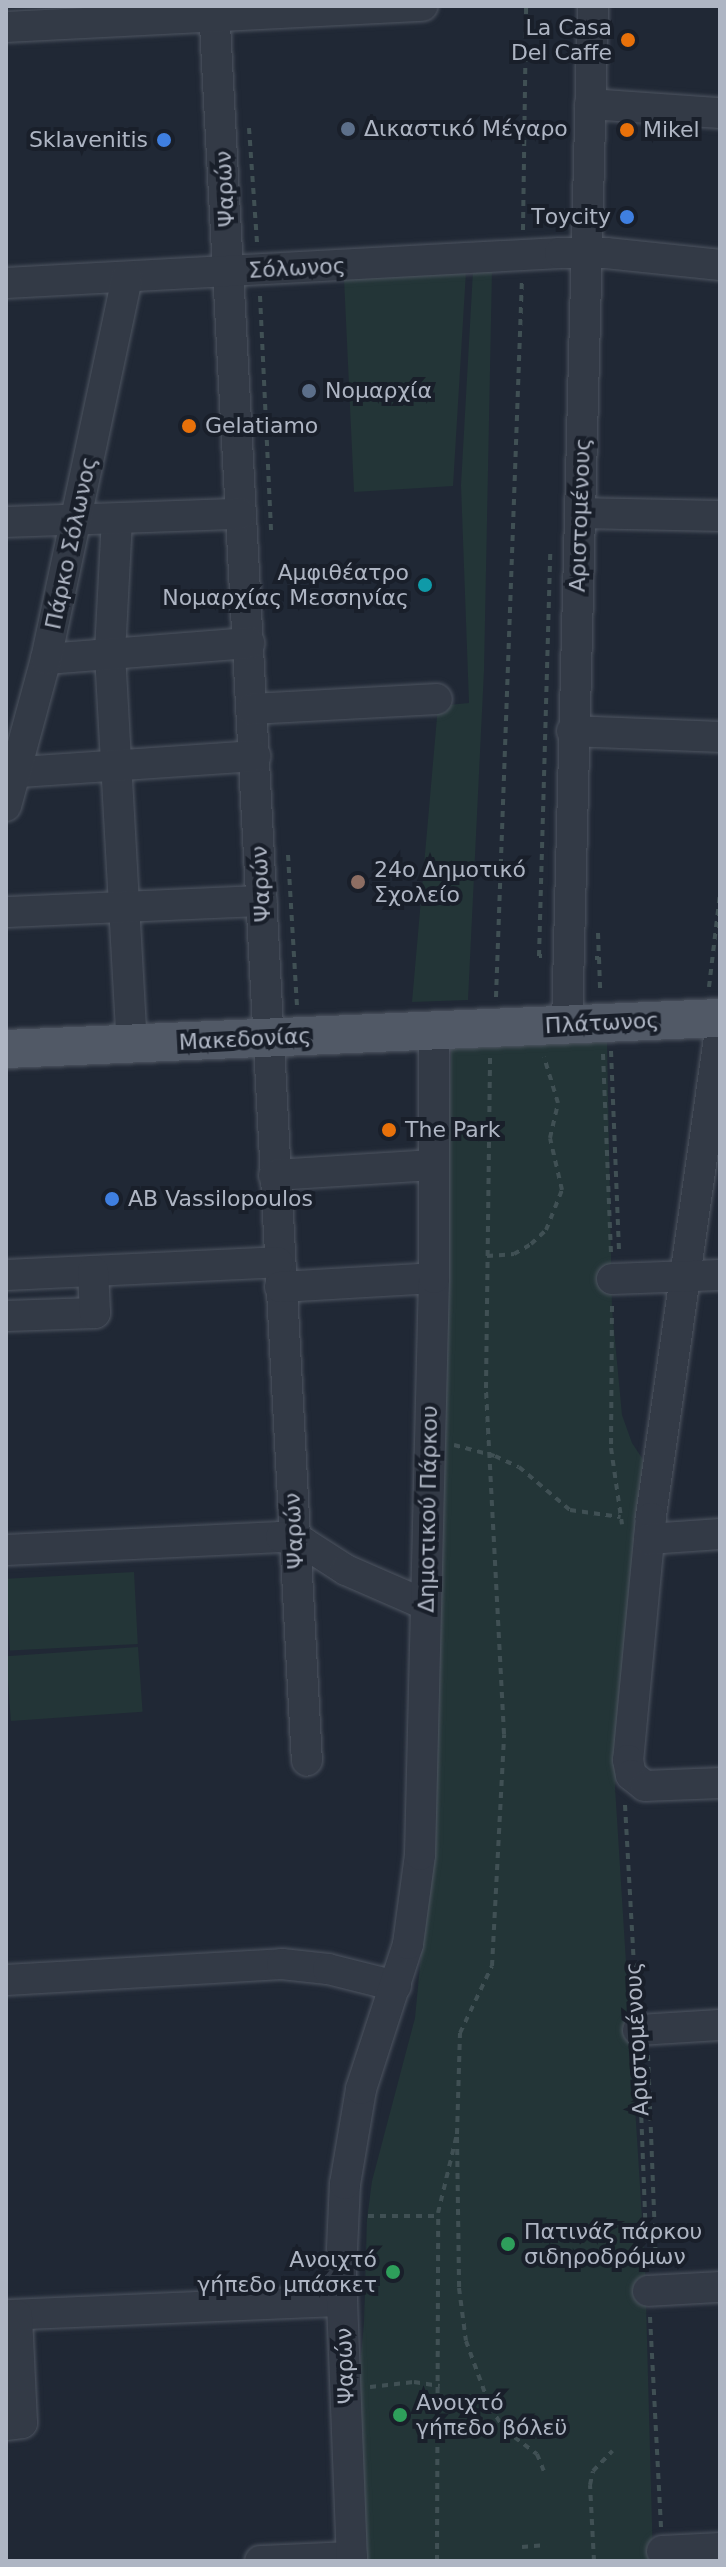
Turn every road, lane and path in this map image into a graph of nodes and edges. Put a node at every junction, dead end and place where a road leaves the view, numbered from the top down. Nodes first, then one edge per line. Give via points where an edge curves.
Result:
1 (422, 6) edge
2 (526, 6) edge
3 (593, 6) edge
4 (301, 9) edge
5 (214, 11) edge
6 (50, 16) edge
7 (6, 27) edge
8 (590, 104) junction
9 (720, 113) edge
10 (249, 127) dead end
11 (587, 253) junction
12 (523, 254) junction
13 (720, 265) edge
14 (244, 271) junction
15 (127, 278) junction
16 (6, 283) edge
17 (580, 513) junction
18 (240, 514) junction
19 (720, 516) edge
20 (117, 519) junction
21 (76, 521) junction
22 (6, 522) edge
23 (271, 536) dead end
24 (249, 643) junction
25 (110, 654) junction
26 (46, 659) junction
27 (437, 699) dead end
28 (252, 709) junction
29 (572, 731) junction
30 (720, 737) edge
31 (255, 756) junction
32 (116, 766) junction
33 (12, 773) edge
34 (6, 806) edge
35 (288, 850) dead end
36 (720, 894) edge
37 (262, 901) junction
38 (123, 906) junction
39 (6, 912) edge
40 (714, 1006) edge
41 (297, 1008) dead end
42 (555, 1025) junction
43 (434, 1030) junction
44 (720, 1031) edge
45 (490, 1035) junction
46 (610, 1036) dead end
47 (268, 1038) junction
48 (132, 1044) junction
49 (6, 1049) edge
50 (434, 1165) junction
51 (274, 1175) junction
52 (487, 1256) junction
53 (93, 1271) junction
54 (616, 1271) joint
55 (279, 1274) junction
56 (6, 1275) edge
57 (720, 1275) edge
58 (685, 1276) junction
59 (434, 1278) junction
60 (6, 1316) edge
61 (430, 1441) junction
62 (488, 1454) junction
63 (650, 1528) junction
64 (720, 1534) edge
65 (295, 1539) junction
66 (6, 1550) edge
67 (426, 1605) junction
68 (307, 1761) dead end
69 (631, 1775) junction
70 (720, 1783) edge
71 (6, 1980) edge
72 (396, 1986) junction
73 (720, 2025) edge
74 (642, 2029) junction
75 (457, 2134) junction
76 (364, 2216) dead end
77 (438, 2216) junction
78 (652, 2282) junction
79 (720, 2287) edge
80 (342, 2301) junction
81 (12, 2315) edge
82 (440, 2386) junction
83 (358, 2388) dead end
84 (6, 2425) edge
85 (612, 2451) dead end
86 (544, 2471) dead end
87 (546, 2545) dead end
88 (522, 2547) dead end
89 (720, 2548) edge
90 (662, 2551) joint
91 (352, 2559) edge
92 (260, 2561) edge
93 (437, 2561) edge
94 (594, 2561) edge

1 - 4 street
2 - 12 path
3 - 8 street, Αριστομένους
4 - 5 street
5 - 6 street
5 - 14 street, Ψαρών
6 - 7 street
8 - 9 street
8 - 11 street, Αριστομένους
10 - 14 path
11 - 12 street, Σόλωνος
11 - 13 street, Σόλωνος
11 - 17 street, Αριστομένους
12 - 14 street, Σόλωνος
12 - 45 path
14 - 15 street, Σόλωνος
14 - 18 street, Ψαρών
14 - 23 path
15 - 16 street, Σόλωνος
15 - 21 street, Πάρκο Σόλωνος
17 - 19 street
17 - 29 street, Αριστομένους
18 - 20 street
18 - 24 street, Ψαρών
20 - 21 street
20 - 25 street
21 - 22 street
21 - 26 street, Πάρκο Σόλωνος
24 - 25 street
24 - 28 street, Ψαρών
25 - 26 street
25 - 32 street
26 - 33 street, Πάρκο Σόλωνος
27 - 28 street
28 - 31 street, Ψαρών
29 - 30 street
29 - 42 street, Αριστομένους
31 - 32 street
31 - 37 street, Ψαρών
32 - 33 street
32 - 38 street
33 - 34 street, Πάρκο Σόλωνος
35 - 41 path
36 - 40 path
37 - 38 street
37 - 47 street, Ψαρών
38 - 39 street
38 - 48 street
40 - 42 main road, Πλάτωνος
42 - 45 main road, Πλάτωνος
42 - 52 path via 547,1075 558,1103 550,1138 562,1190 546,1230 531,1244 514,1254
43 - 45 main road, Μακεδονίας
43 - 47 main road, Μακεδονίας
43 - 50 street, Δημοτικού Πάρκου
44 - 58 street
45 - 52 path
46 - 54 path
47 - 48 main road, Μακεδονίας
47 - 51 street, Ψαρών
48 - 49 main road, Μακεδονίας
50 - 51 street
50 - 59 street, Δημοτικού Πάρκου
51 - 55 street, Ψαρών
52 - 62 path
53 - 55 street
53 - 56 street
53 - 60 street via 95,1313
54 - 58 street
55 - 59 street
55 - 65 street, Ψαρών
57 - 58 street
58 - 63 street
59 - 61 street, Δημοτικού Πάρκου
61 - 62 path
61 - 67 street, Δημοτικού Πάρκου
62 - 63 path via 527,1473 570,1510
62 - 75 path via 504,1734 492,1966 460,2033
63 - 64 street
63 - 69 street via 628,1760
65 - 66 street via 257,1535
65 - 67 street via 357,1575
65 - 68 street, Ψαρών
67 - 72 street, Δημοτικού Πάρκου via 418,1887
69 - 70 street via 650,1786
69 - 74 path, Αριστομένους via 625,1807
71 - 72 street via 272,1964 328,1969
72 - 80 street, Ψαρών via 354,2128 343,2225
73 - 74 street
74 - 78 path, Αριστομένους
74 - 78 path
75 - 77 path
75 - 86 path via 459,2288 469,2352 497,2419 528,2445
76 - 77 path
77 - 82 path via 435,2320
78 - 79 street
78 - 90 path, Αριστομένους
80 - 81 street
80 - 91 street, Ψαρών
81 - 84 street via 22,2423
82 - 83 path via 414,2382
82 - 93 path
85 - 94 path via 593,2471 590,2485
87 - 88 path
89 - 90 street
91 - 92 street

